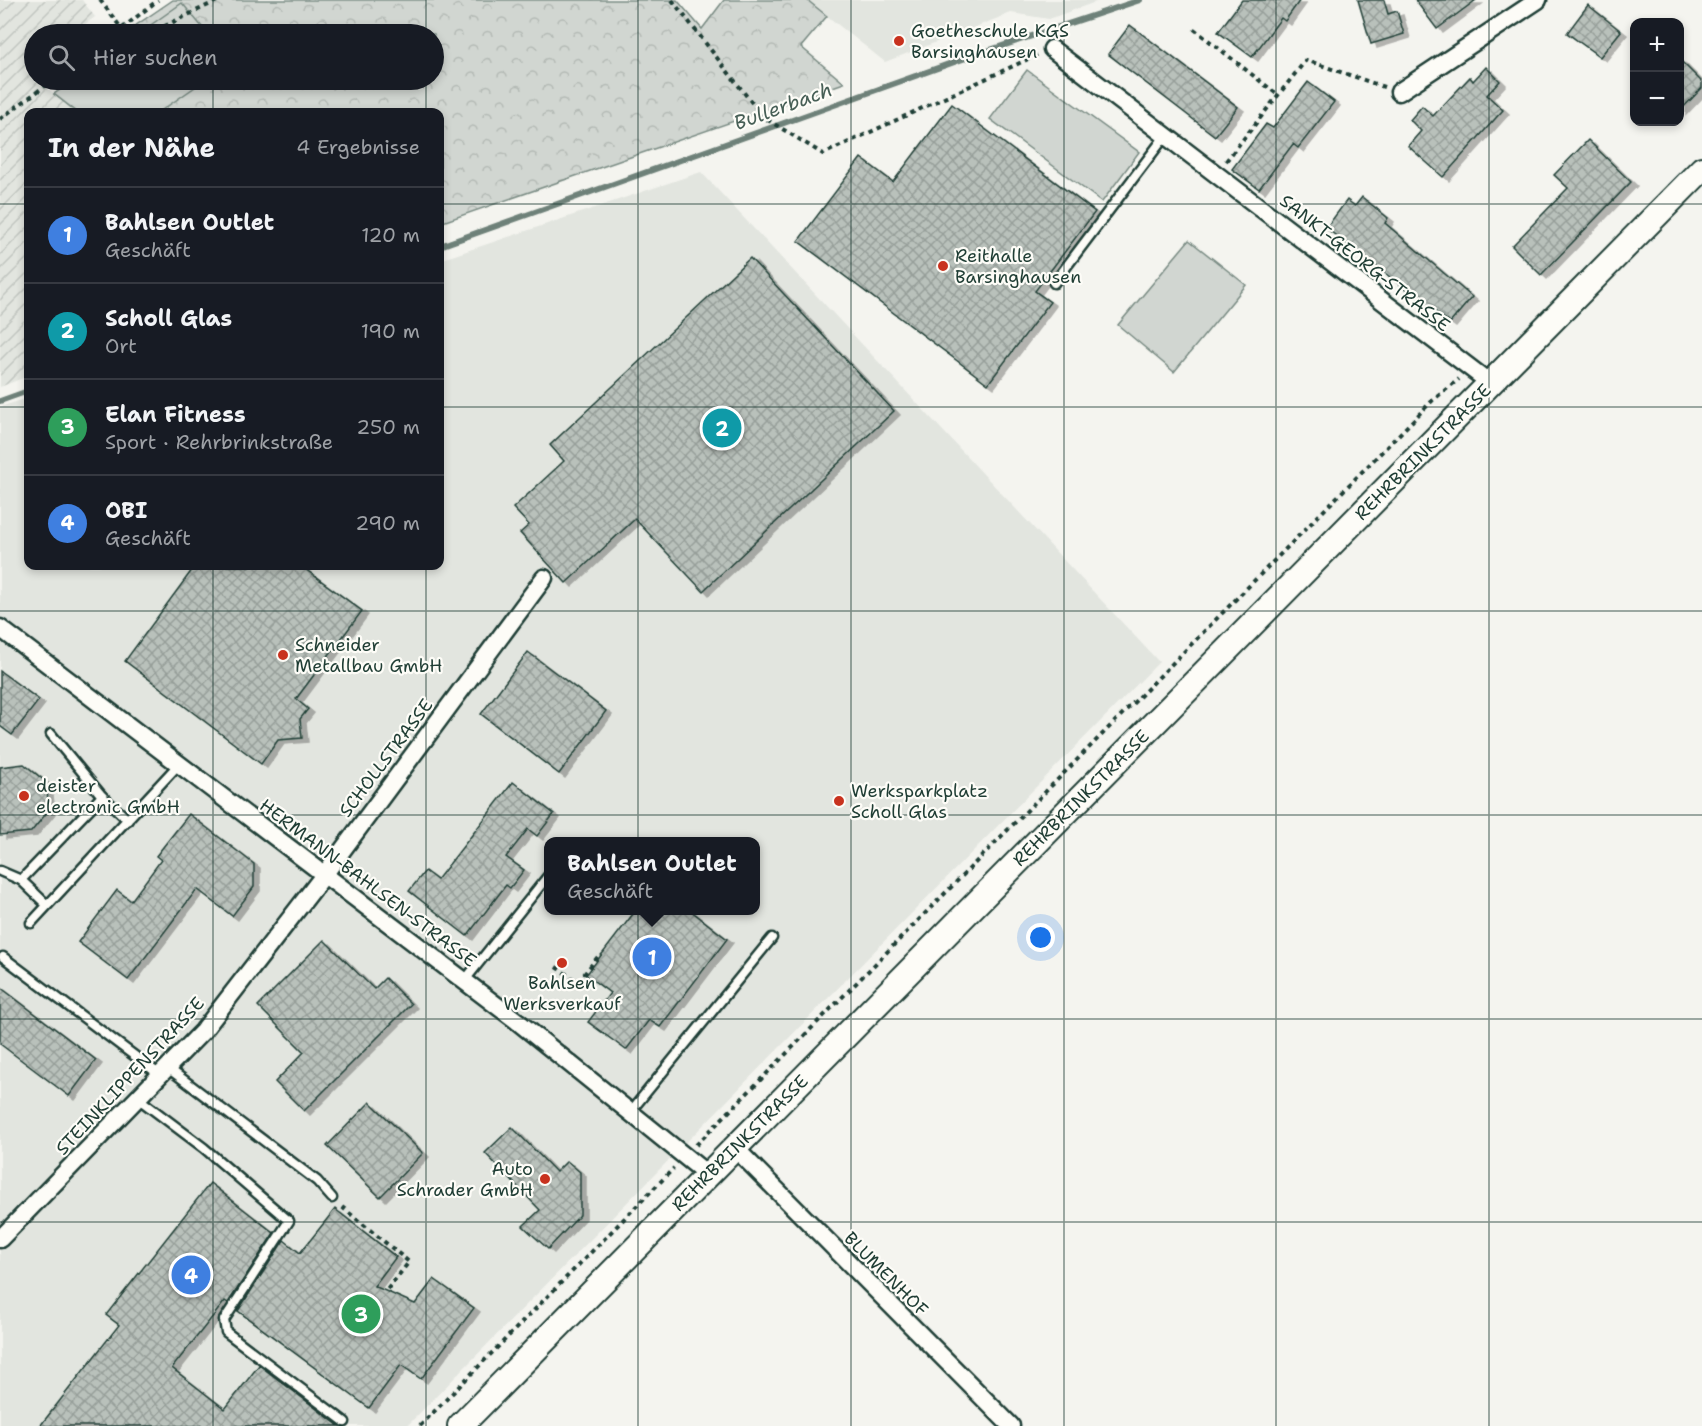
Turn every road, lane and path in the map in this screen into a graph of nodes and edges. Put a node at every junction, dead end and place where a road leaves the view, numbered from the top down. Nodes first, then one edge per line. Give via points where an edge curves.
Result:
1 (100, 0) edge
2 (158, 0) edge
3 (219, 0) edge
4 (672, 0) edge
5 (1538, 0) edge
6 (118, 24) edge
7 (128, 24) edge
8 (169, 24) edge
9 (1194, 29) dead end
10 (1052, 49) joint
11 (39, 90) edge
12 (1399, 92) joint
13 (1278, 94) junction
14 (0, 118) edge
15 (1166, 135) junction
16 (1702, 169) edge
17 (1217, 173) junction
18 (1054, 283) dead end
19 (1481, 376) junction
20 (544, 578) dead end
21 (0, 628) edge
22 (51, 734) dead end
23 (179, 764) junction
24 (102, 796) junction
25 (128, 820) junction
26 (0, 871) edge
27 (324, 875) junction
28 (21, 880) junction
29 (544, 882) edge
30 (47, 905) junction
31 (31, 923) dead end
32 (772, 938) dead end
33 (602, 955) dead end
34 (3, 957) dead end
35 (556, 967) dead end
36 (465, 980) junction
37 (164, 1072) junction
38 (139, 1099) junction
39 (631, 1111) junction
40 (735, 1148) junction
41 (685, 1155) junction
42 (708, 1175) junction
43 (332, 1198) joint
44 (0, 1239) edge
45 (386, 1291) dead end
46 (345, 1422) dead end
47 (420, 1426) edge
48 (460, 1426) edge
49 (1011, 1426) edge

1 - 6 path
2 - 7 path
3 - 8 path
4 - 10 path via 764,117 823,154
5 - 12 street
9 - 13 path
10 - 15 street, SANKT-GEORG-STRASSE
11 - 14 path
12 - 13 path via 1306,60
13 - 17 path
15 - 17 street, SANKT-GEORG-STRASSE
15 - 18 lane
16 - 19 main road, REHRBRINKSTRASSE
17 - 19 street, SANKT-GEORG-STRASSE
19 - 40 main road, REHRBRINKSTRASSE
19 - 41 path via 1433,400
20 - 27 street, SCHOLLSTRASSE
21 - 23 street, HERMANN-BAHLSEN-STRASSE
22 - 24 lane
23 - 25 lane
23 - 27 street, HERMANN-BAHLSEN-STRASSE
24 - 25 lane
24 - 28 lane
25 - 30 lane
26 - 28 lane
27 - 36 street, HERMANN-BAHLSEN-STRASSE
27 - 37 street, STEINKLIPPENSTRASSE via 203,1031
28 - 30 lane
29 - 36 lane
30 - 31 lane
32 - 39 lane
33 - 35 path via 578,982
34 - 37 lane
36 - 39 street, HERMANN-BAHLSEN-STRASSE
37 - 38 street, STEINKLIPPENSTRASSE
37 - 43 lane via 317,1180
38 - 44 street, STEINKLIPPENSTRASSE
38 - 46 lane via 204,1148 288,1221 224,1320 226,1332
39 - 41 street, HERMANN-BAHLSEN-STRASSE
40 - 42 main road, REHRBRINKSTRASSE
40 - 49 street, BLUMENHOF
41 - 42 street, HERMANN-BAHLSEN-STRASSE
41 - 47 path
42 - 48 main road, REHRBRINKSTRASSE
43 - 45 path via 408,1262

